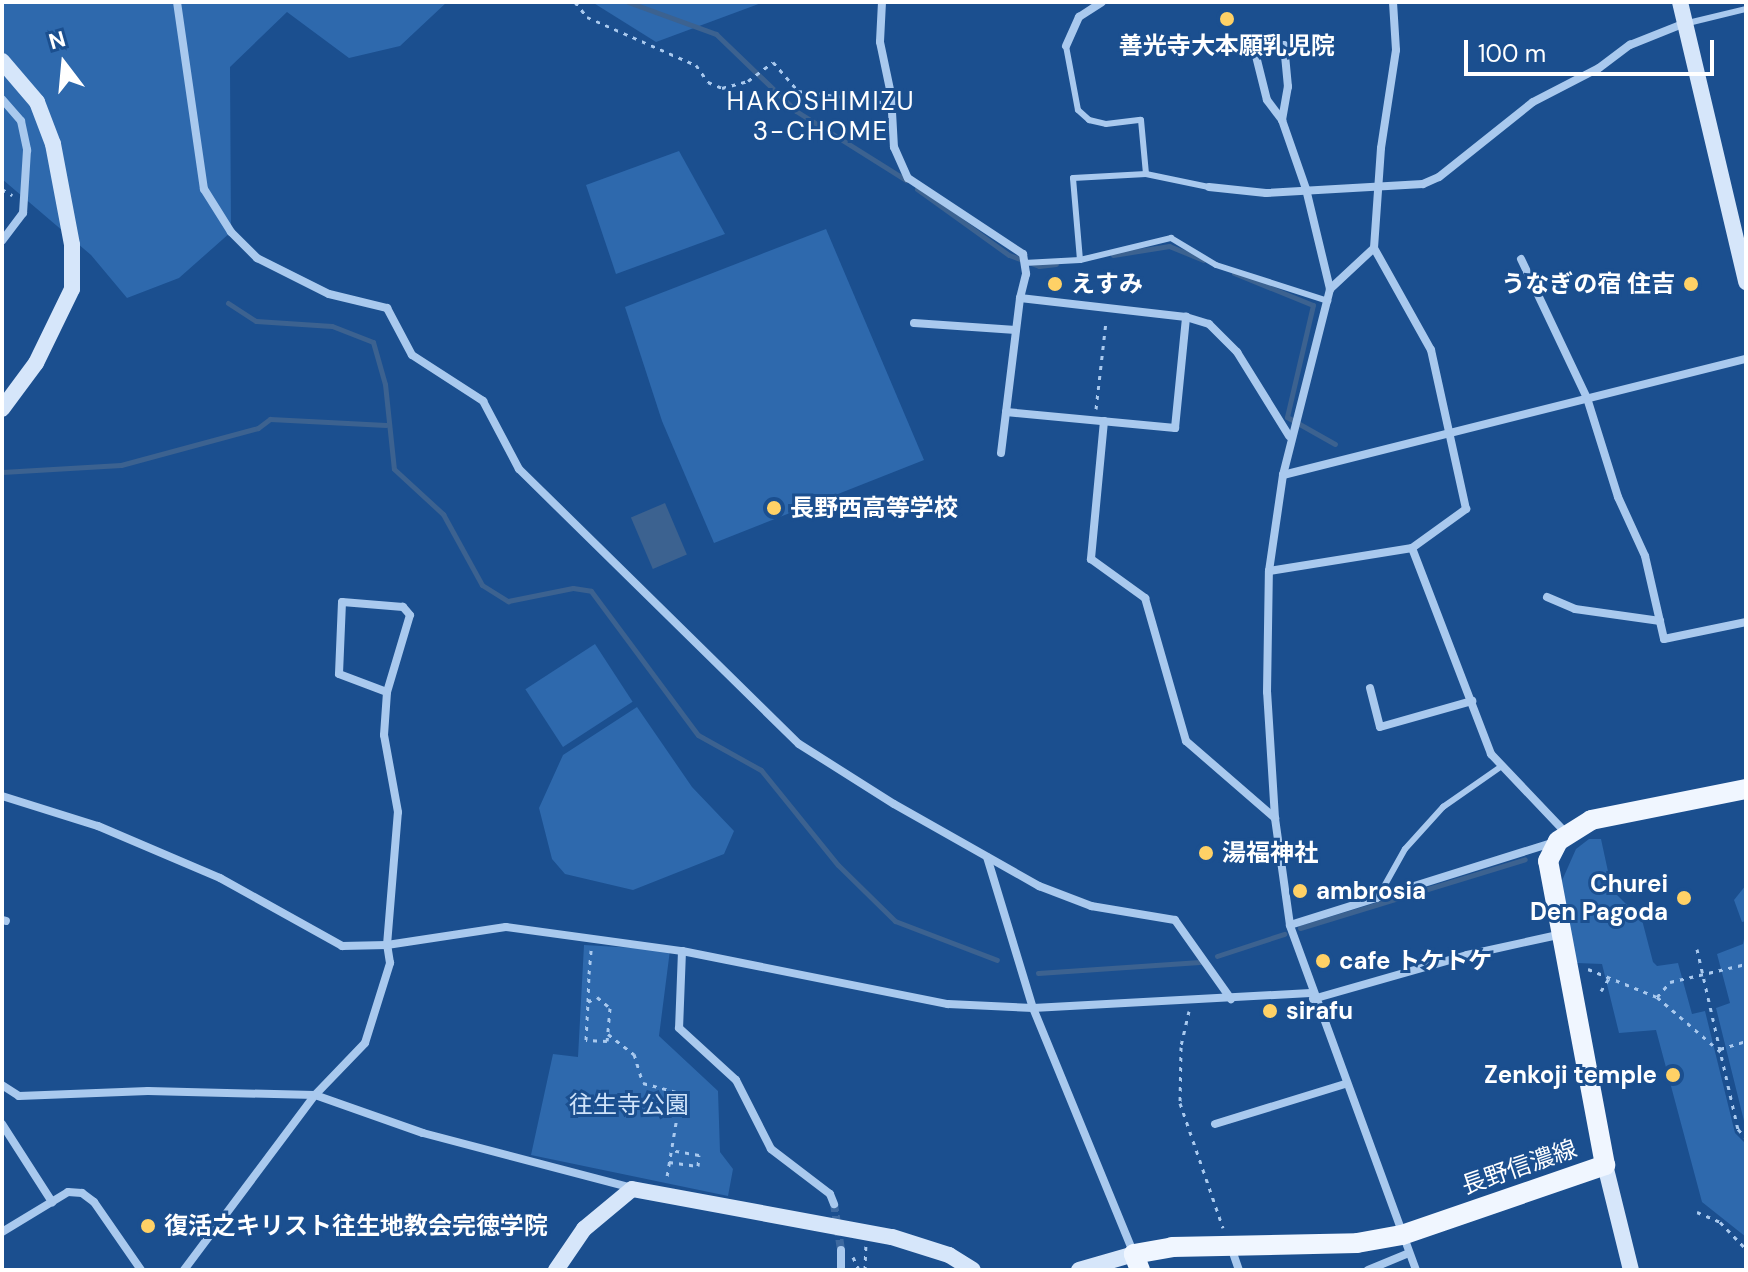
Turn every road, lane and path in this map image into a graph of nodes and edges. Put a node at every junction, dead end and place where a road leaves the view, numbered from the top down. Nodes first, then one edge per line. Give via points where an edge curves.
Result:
1 (177, 2) edge
2 (575, 2) edge
3 (882, 2) edge
4 (1102, 2) edge
5 (1393, 2) edge
6 (1680, 2) edge
7 (1746, 9) edge
8 (1685, 23) junction
9 (1066, 46) joint
10 (2, 61) edge
11 (2, 99) edge
12 (892, 104) junction
13 (1282, 120) junction
14 (1146, 174) junction
15 (1209, 187) joint
16 (1380, 188) junction
17 (1306, 189) junction
18 (2, 241) edge
19 (1374, 248) junction
20 (1521, 259) dead end
21 (1080, 260) junction
22 (1024, 263) junction
23 (1746, 282) edge
24 (1330, 289) junction
25 (1020, 298) junction
26 (1328, 301) junction
27 (1107, 309) junction
28 (1186, 317) junction
29 (914, 323) dead end
30 (1016, 330) junction
31 (1746, 359) edge
32 (1587, 398) junction
33 (2, 409) edge
34 (1006, 412) junction
35 (1100, 421) junction
36 (1450, 432) junction
37 (1289, 436) junction
38 (1001, 453) dead end
39 (1283, 475) junction
40 (1412, 548) junction
41 (1269, 571) junction
42 (1547, 597) dead end
43 (1660, 621) junction
44 (1746, 622) edge
45 (1370, 688) dead end
46 (387, 692) junction
47 (1472, 701) junction
48 (1499, 768) junction
49 (1746, 789) edge
50 (2, 796) edge
51 (1275, 818) junction
52 (1562, 838) junction
53 (987, 857) junction
54 (1377, 899) junction
55 (1290, 925) junction
56 (1558, 935) junction
57 (592, 938) junction
58 (387, 945) junction
59 (1697, 949) dead end
60 (682, 951) junction
61 (1582, 960) dead end
62 (1746, 964) edge
63 (1611, 975) junction
64 (1704, 975) junction
65 (1601, 991) dead end
66 (1312, 996) junction
67 (1657, 997) junction
68 (1231, 999) junction
69 (588, 1002) junction
70 (1190, 1003) junction
71 (1033, 1008) junction
72 (608, 1034) junction
73 (1746, 1041) edge
74 (1720, 1051) junction
75 (1345, 1084) junction
76 (2, 1085) edge
77 (315, 1095) junction
78 (2, 1124) edge
79 (1215, 1124) dead end
80 (1746, 1138) edge
81 (671, 1150) junction
82 (669, 1162) junction
83 (1605, 1165) junction
84 (632, 1189) junction
85 (664, 1193) junction
86 (52, 1202) junction
87 (834, 1204) tunnel mouth
88 (1697, 1212) dead end
89 (2, 1232) edge
90 (870, 1232) junction
91 (1406, 1244) junction
92 (1230, 1246) junction
93 (1746, 1249) edge
94 (841, 1250) tunnel mouth
95 (1137, 1262) edge
96 (141, 1270) edge
97 (184, 1270) edge
98 (556, 1270) edge
99 (841, 1270) edge
100 (865, 1270) edge
101 (973, 1270) edge
102 (1079, 1270) edge
103 (1239, 1270) edge
104 (1368, 1270) edge
105 (1416, 1270) edge
106 (1631, 1270) edge

1 - 53 street via 204,189 231,232 257,258 329,294 387,308 412,355 483,401 519,469 799,744
2 - 12 path via 587,17 696,65 708,82 722,88 748,81 773,62 798,91
3 - 12 street via 880,42
4 - 9 street via 1079,17
5 - 16 street via 1396,50
6 - 8 street
7 - 8 lane
8 - 16 street via 1630,45 1599,68 1533,102 1439,177
8 - 23 street
9 - 14 lane via 1078,110 1089,120 1106,124 1141,120
10 - 33 street via 37,102 53,144 72,245 72,289 36,363
11 - 18 street via 21,121 27,150 23,213
12 - 22 street via 894,147 908,178 927,195 984,225 1023,254
13 - 13 street via 1267,100 1255,52 1284,45 1288,87
13 - 17 street
14 - 15 lane
14 - 21 lane via 1073,178
15 - 17 street via 1266,193
16 - 17 street
16 - 19 street
17 - 24 street
19 - 24 street
19 - 36 street via 1431,350
20 - 32 street
21 - 22 lane
21 - 26 lane via 1171,238 1216,265
22 - 25 street
24 - 26 street
25 - 27 street
25 - 30 street
26 - 37 street
27 - 28 street
27 - 35 path
28 - 35 street via 1175,428
28 - 37 street via 1209,324 1237,352
29 - 30 street
30 - 34 street
31 - 32 street
32 - 36 street
32 - 43 street via 1618,497 1645,556
34 - 35 street
34 - 38 street
35 - 51 street via 1091,559 1145,598 1186,741
36 - 39 street
36 - 40 street via 1466,509
37 - 39 street
39 - 41 street
40 - 41 street
40 - 47 street
41 - 51 street via 1267,692
42 - 43 street via 1575,609
43 - 44 street via 1664,639
45 - 47 street via 1380,727
46 - 46 street via 339,674 342,602 403,607 410,615
46 - 58 street via 384,735 397,786 398,845
47 - 48 street
48 - 52 street via 1531,792
48 - 54 lane via 1452,798 1405,849
49 - 52 main road via 1591,820
50 - 58 street via 98,826 220,878 342,946
51 - 55 street
52 - 54 street
52 - 56 main road, 長野信濃線 via 1547,874
53 - 68 street via 1091,906 1175,920
53 - 71 street
54 - 55 street
55 - 66 street
56 - 66 street
56 - 83 main road, 長野信濃線
57 - 58 street via 506,927
57 - 60 street
57 - 69 path
58 - 77 street via 390,963 365,1043
59 - 64 path
60 - 71 street via 948,1004
60 - 87 street via 679,1028 736,1080 771,1149 830,1194
61 - 63 path via 1584,969
62 - 64 path
63 - 65 path
63 - 67 path
64 - 67 path via 1670,982
64 - 74 path
66 - 68 street
66 - 75 street
67 - 74 path
68 - 70 street
69 - 72 path via 606,1000 611,1015
69 - 72 path via 586,1040 607,1041
70 - 71 street via 1114,1001
70 - 92 path via 1181,1047 1180,1103
71 - 95 street
72 - 81 path via 634,1054 643,1083 681,1093
73 - 74 path
74 - 80 path via 1738,1129
75 - 79 street
75 - 91 street
76 - 77 street via 19,1096 148,1091
77 - 84 street via 423,1133
77 - 97 street
78 - 86 street
81 - 82 path
81 - 82 path via 699,1155 698,1166
82 - 85 path
83 - 91 main road, 長野信濃線
83 - 106 street
84 - 85 street
84 - 98 street via 584,1229
85 - 90 street
86 - 89 street
86 - 96 street via 68,1192 82,1193 94,1202
88 - 93 path via 1720,1222
90 - 100 path
90 - 101 street via 949,1255
91 - 92 main road, 長野信濃線
91 - 104 street
91 - 105 street
92 - 95 main road, 長野信濃線
92 - 103 street
94 - 99 street
95 - 102 street

